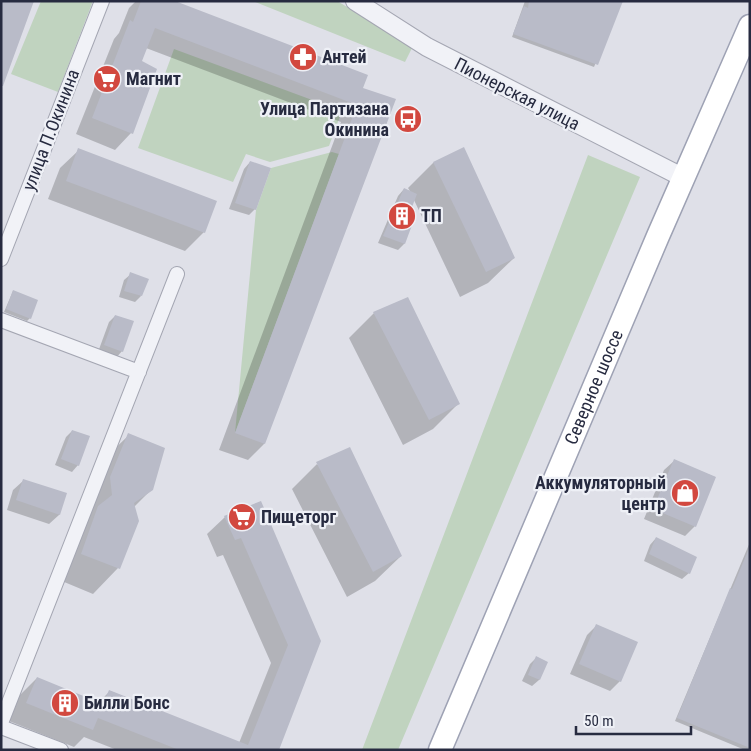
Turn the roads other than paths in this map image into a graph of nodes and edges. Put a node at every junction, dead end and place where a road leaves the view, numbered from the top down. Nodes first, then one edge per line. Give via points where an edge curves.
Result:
1 (102, 1) edge
2 (355, 1) edge
3 (750, 26) edge
4 (684, 178) junction
5 (1, 259) edge
6 (177, 274) dead end
7 (1, 320) edge
8 (139, 372) junction
9 (1, 725) edge
10 (61, 750) edge
11 (440, 750) edge

1 - 5 street, улица П.Окинина
2 - 4 street, Пионерская улица via 426,47
3 - 4 main road, Северное шоссе
4 - 11 main road, Северное шоссе
6 - 8 street
7 - 8 street
8 - 9 street
9 - 10 street

